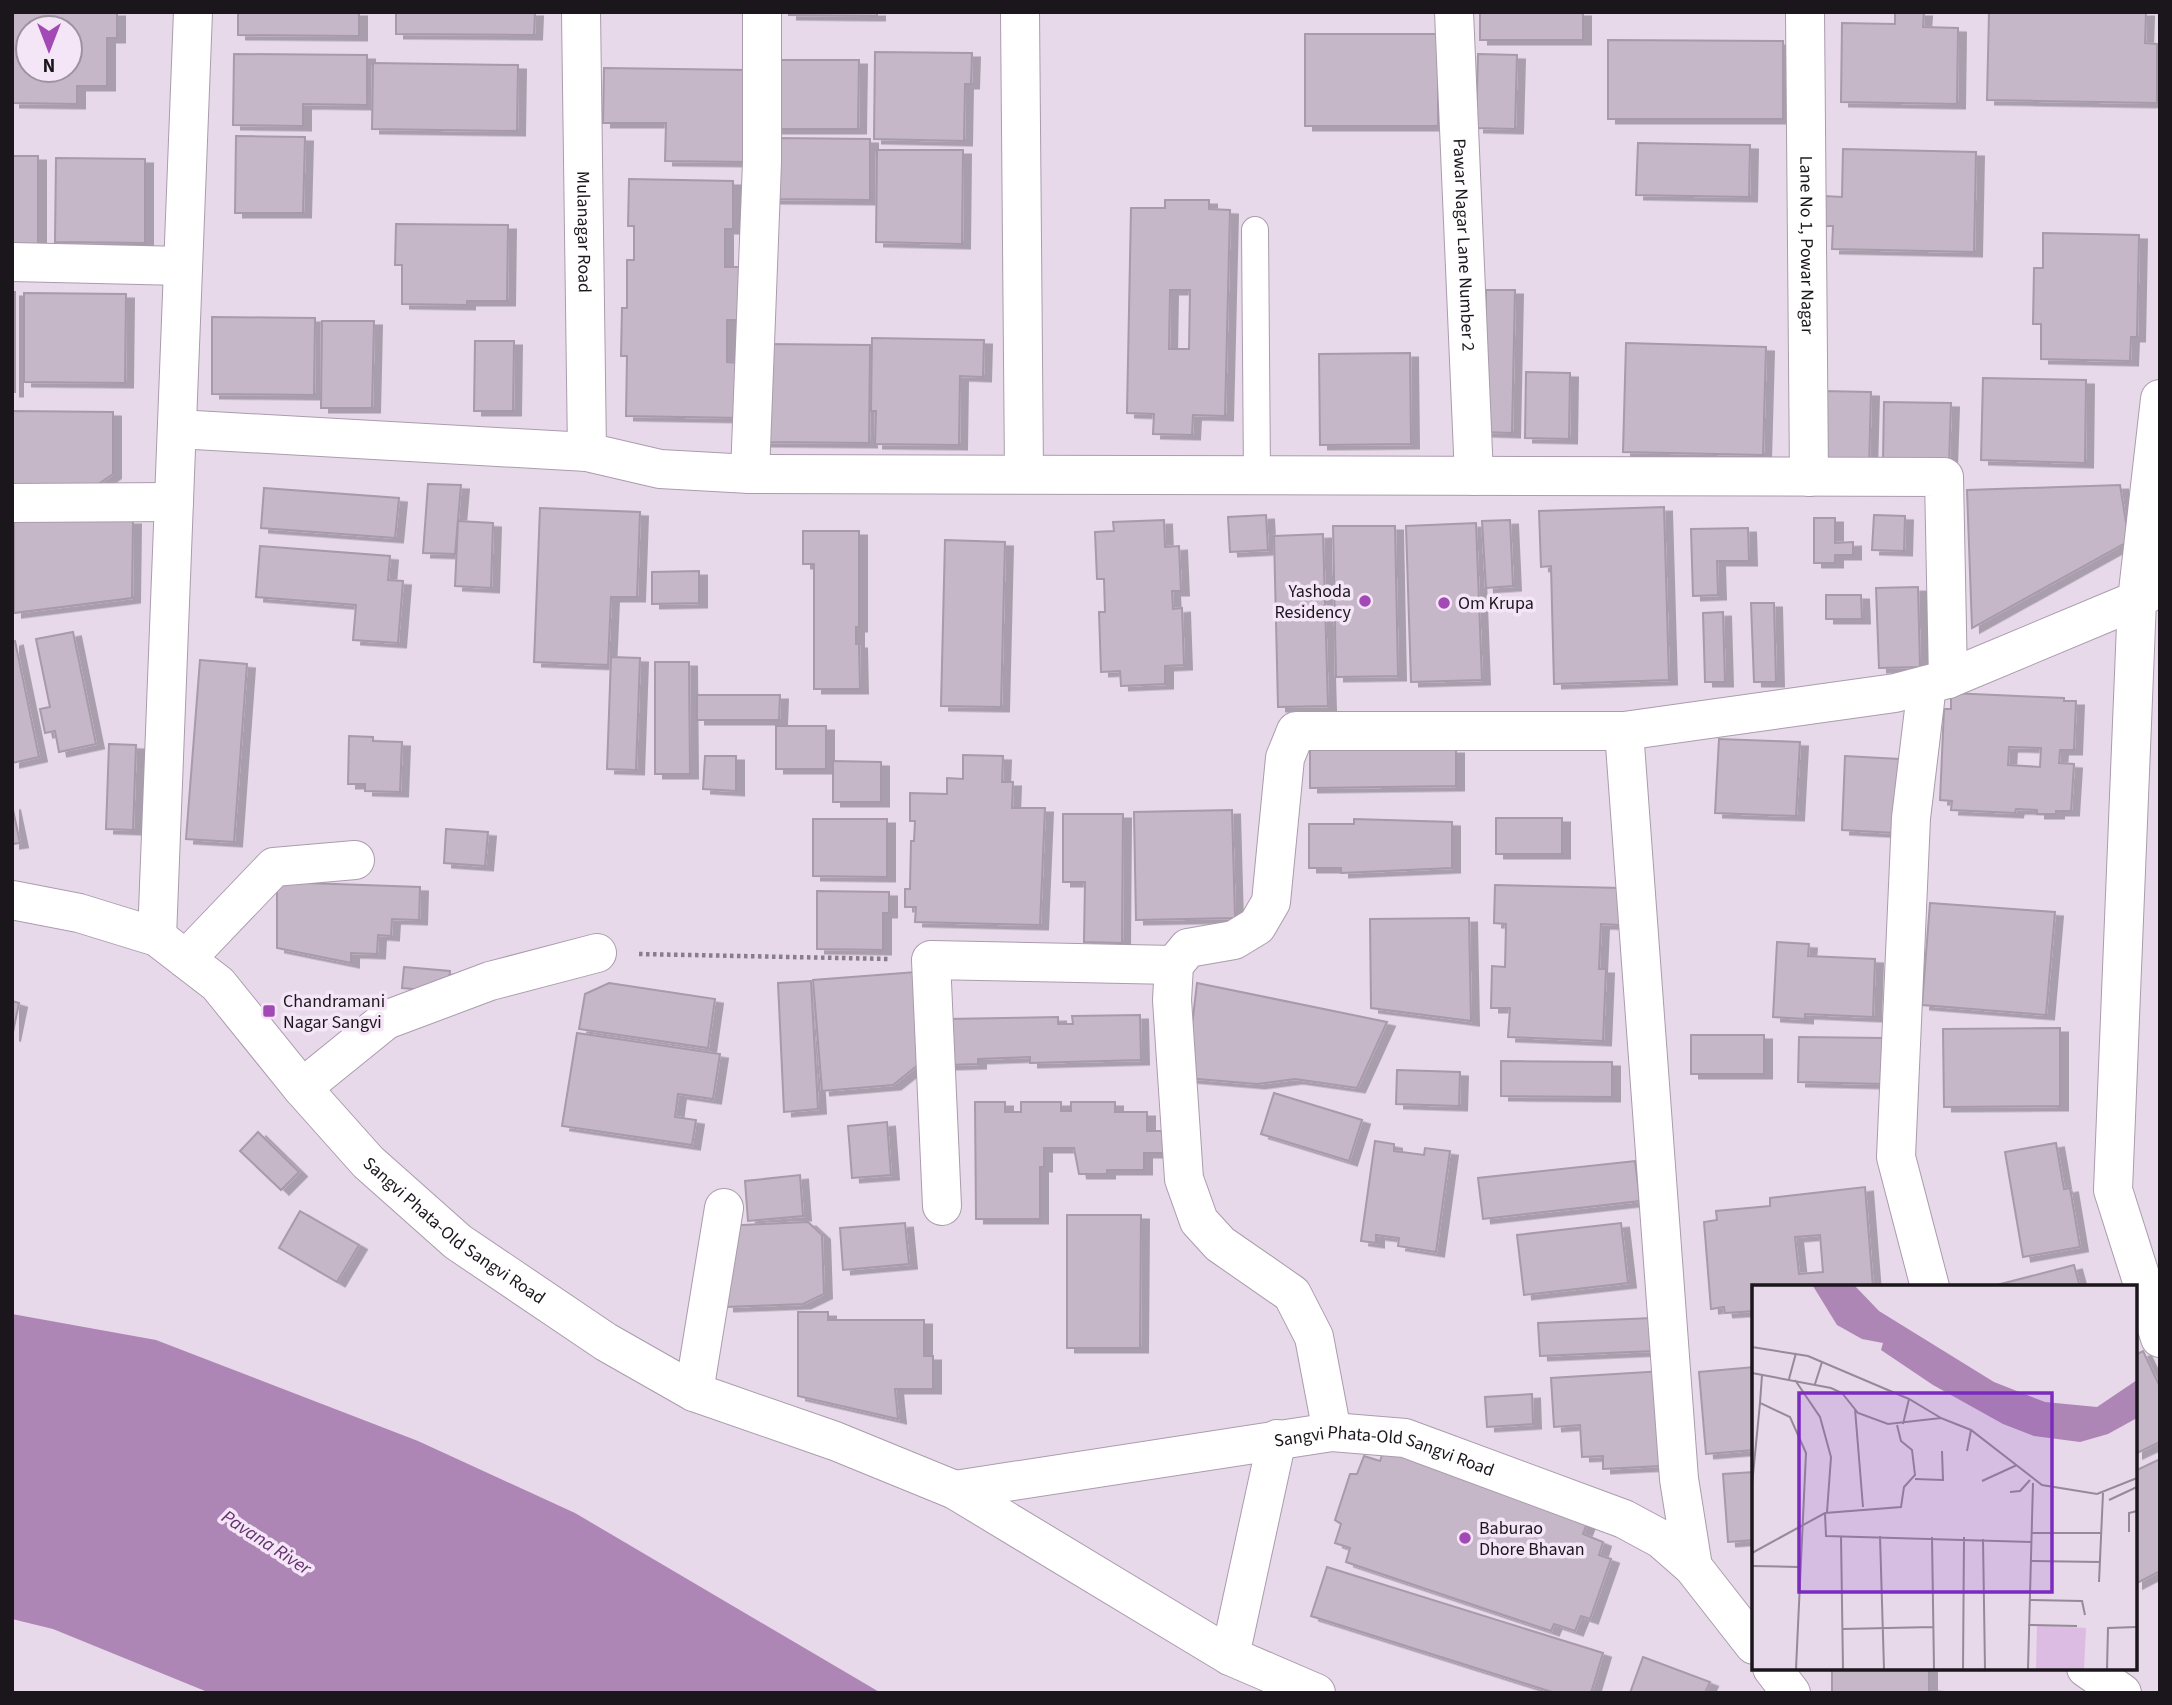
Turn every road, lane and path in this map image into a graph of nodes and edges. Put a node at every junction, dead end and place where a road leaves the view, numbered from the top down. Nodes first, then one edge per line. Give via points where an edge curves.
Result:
1 (193, 12) edge
2 (581, 12) edge
3 (762, 12) edge
4 (1020, 12) edge
5 (1454, 12) edge
6 (1805, 12) edge
7 (1255, 230) dead end
8 (12, 262) edge
9 (183, 265) junction
10 (2160, 399) edge
11 (177, 429) junction
12 (587, 452) junction
13 (750, 474) junction
14 (1024, 474) junction
15 (1257, 475) junction
16 (1474, 476) junction
17 (1809, 477) junction
18 (174, 502) junction
19 (12, 503) edge
20 (2148, 593) edge
21 (1938, 682) junction
22 (1624, 731) junction
23 (355, 860) dead end
24 (12, 900) edge
25 (171, 948) junction
26 (597, 953) joint
27 (930, 960) junction
28 (1174, 965) junction
29 (302, 1087) junction
30 (942, 1206) dead end
31 (724, 1208) dead end
32 (1929, 1285) edge
33 (2160, 1338) edge
34 (694, 1392) junction
35 (1332, 1432) junction
36 (1277, 1439) junction
37 (955, 1490) junction
38 (1693, 1567) junction
39 (1752, 1642) edge
40 (1230, 1656) junction
41 (1774, 1670) edge
42 (2089, 1670) edge
43 (1316, 1693) edge
44 (1791, 1693) edge
45 (2122, 1693) edge

1 - 9 street
2 - 12 street, Mulanagar Road
3 - 13 street via 762,162
4 - 14 street
5 - 16 street, Pawar Nagar Lane Number 2
6 - 17 street, Lane No 1, Powar Nagar
7 - 15 lane
8 - 9 street
9 - 11 street
10 - 20 street
11 - 12 street
11 - 18 street
12 - 13 street via 660,469
13 - 14 street
14 - 15 street
15 - 16 street
16 - 17 street
17 - 21 street via 1944,477
18 - 19 street
18 - 25 street
20 - 21 street
20 - 33 street via 2113,1190
21 - 22 street via 1895,693
21 - 32 street via 1911,818 1896,1157
22 - 28 street via 1296,732 1285,758 1271,902 1257,926 1234,940 1188,948
22 - 38 street via 1679,1479
23 - 25 street via 274,867
24 - 25 street, Sangvi Phata-Old Sangvi Road via 79,913
25 - 29 street, Sangvi Phata-Old Sangvi Road via 218,984
26 - 27 path
26 - 29 street via 490,981 386,1020
27 - 28 street
27 - 30 street
28 - 35 street via 1172,1000 1184,1179 1199,1221 1220,1244 1292,1294 1314,1337
29 - 34 street, Sangvi Phata-Old Sangvi Road via 368,1162 458,1242 606,1342
31 - 34 street
34 - 37 street, Sangvi Phata-Old Sangvi Road via 835,1441
35 - 36 street, Sangvi Phata-Old Sangvi Road
35 - 38 street, Sangvi Phata-Old Sangvi Road via 1405,1438 1624,1519 1661,1539
36 - 37 street, Sangvi Phata-Old Sangvi Road
36 - 40 street
37 - 40 street, Sangvi Phata-Old Sangvi Road
38 - 39 street, Sangvi Phata-Old Sangvi Road
40 - 43 street, Sangvi Phata-Old Sangvi Road
41 - 44 street
42 - 45 street

